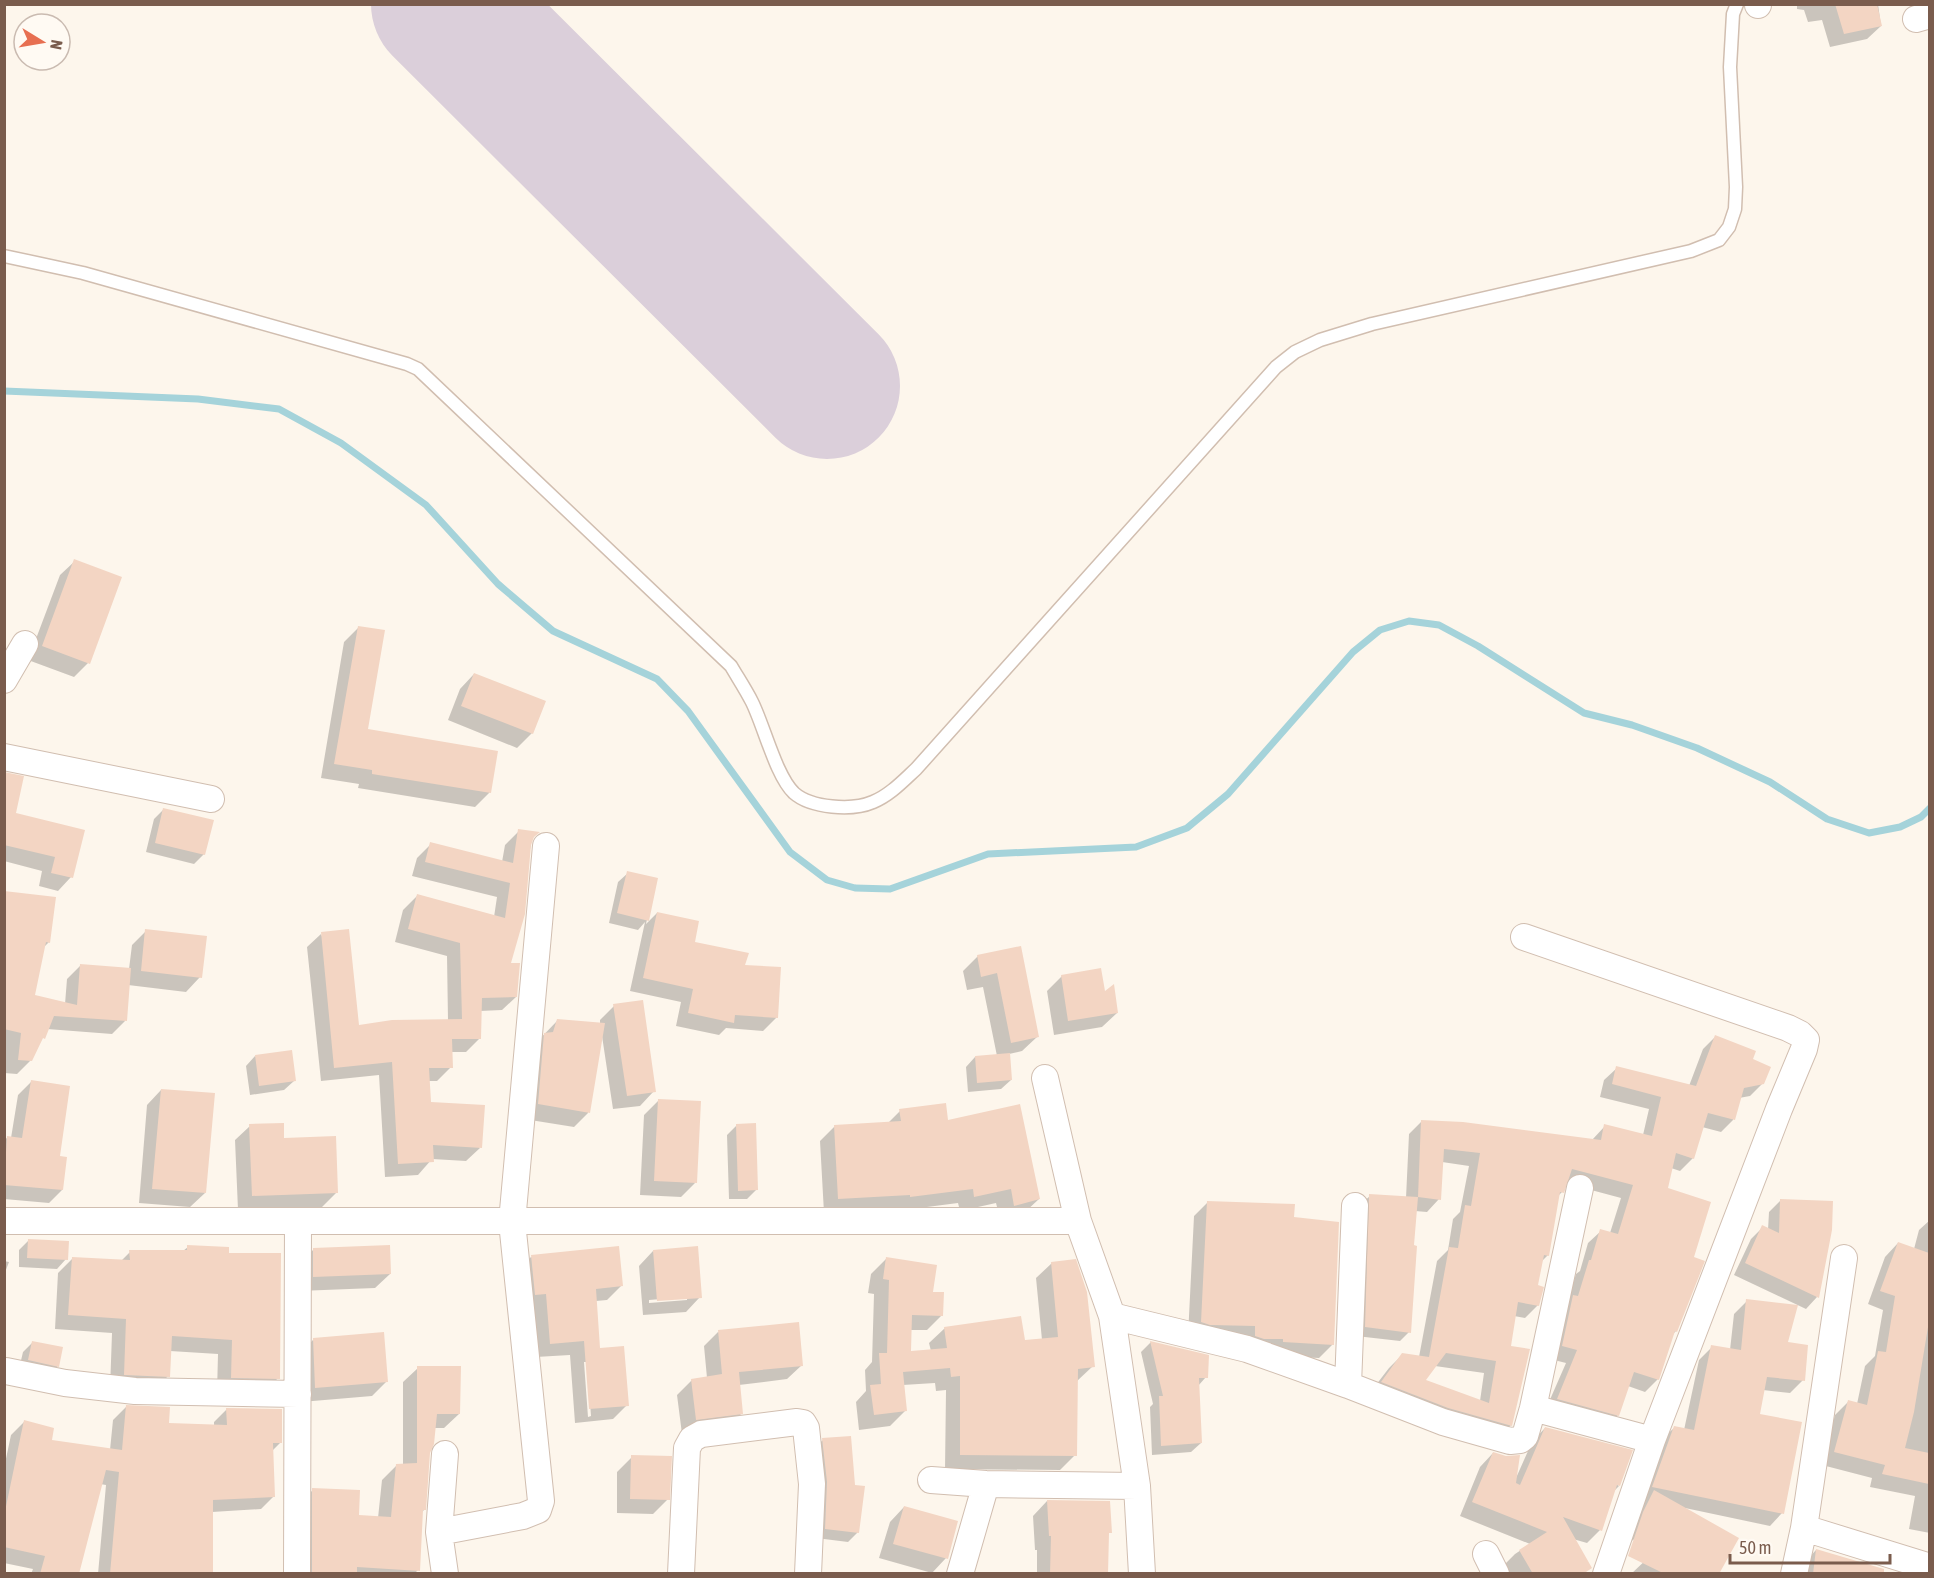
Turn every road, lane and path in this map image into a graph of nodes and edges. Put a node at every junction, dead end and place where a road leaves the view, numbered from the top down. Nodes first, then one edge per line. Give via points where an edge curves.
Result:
1 (1737, 4) edge
2 (4, 256) edge
3 (25, 644) dead end
4 (4, 680) edge
5 (4, 757) edge
6 (211, 800) dead end
7 (546, 846) dead end
8 (1524, 937) dead end
9 (1045, 1078) dead end
10 (1580, 1188) dead end
11 (1355, 1206) dead end
12 (4, 1221) edge
13 (298, 1221) junction
14 (1078, 1221) junction
15 (512, 1222) junction
16 (1844, 1258) dead end
17 (1112, 1316) junction
18 (6, 1371) edge
19 (1348, 1385) junction
20 (298, 1394) junction
21 (1533, 1408) junction
22 (1652, 1440) junction
23 (445, 1454) dead end
24 (931, 1480) dead end
25 (986, 1484) junction
26 (1137, 1486) junction
27 (1804, 1528) junction
28 (440, 1532) junction
29 (1929, 1567) edge
30 (1605, 1573) edge
31 (297, 1574) edge
32 (446, 1574) edge
33 (681, 1574) edge
34 (808, 1574) edge
35 (960, 1574) edge
36 (1142, 1574) edge
37 (1794, 1574) edge

1 - 2 lane via 1730,68 1735,209 1730,227 1719,240 1692,251 1372,324 1295,352 1276,367 916,769 872,803 845,807 813,804 794,793 783,777 752,701 731,666 418,369 82,273
3 - 4 street
5 - 6 street
7 - 15 street
8 - 22 street via 1788,1028 1806,1040
9 - 14 street
10 - 21 street
11 - 19 street
12 - 13 street
13 - 15 street
13 - 20 street
14 - 15 street
14 - 17 street
15 - 28 street via 541,1501 538,1510 523,1516
16 - 27 street
17 - 19 street via 1247,1349
17 - 26 street
18 - 20 street via 135,1391
19 - 21 street via 1443,1422 1510,1441 1525,1436
20 - 31 street
21 - 22 street
22 - 30 street
23 - 28 street
24 - 25 street
25 - 26 street
25 - 35 street
26 - 36 street
27 - 29 street
27 - 37 street
28 - 32 street
33 - 34 street via 687,1448 692,1439 700,1434 798,1422 806,1428 812,1484

